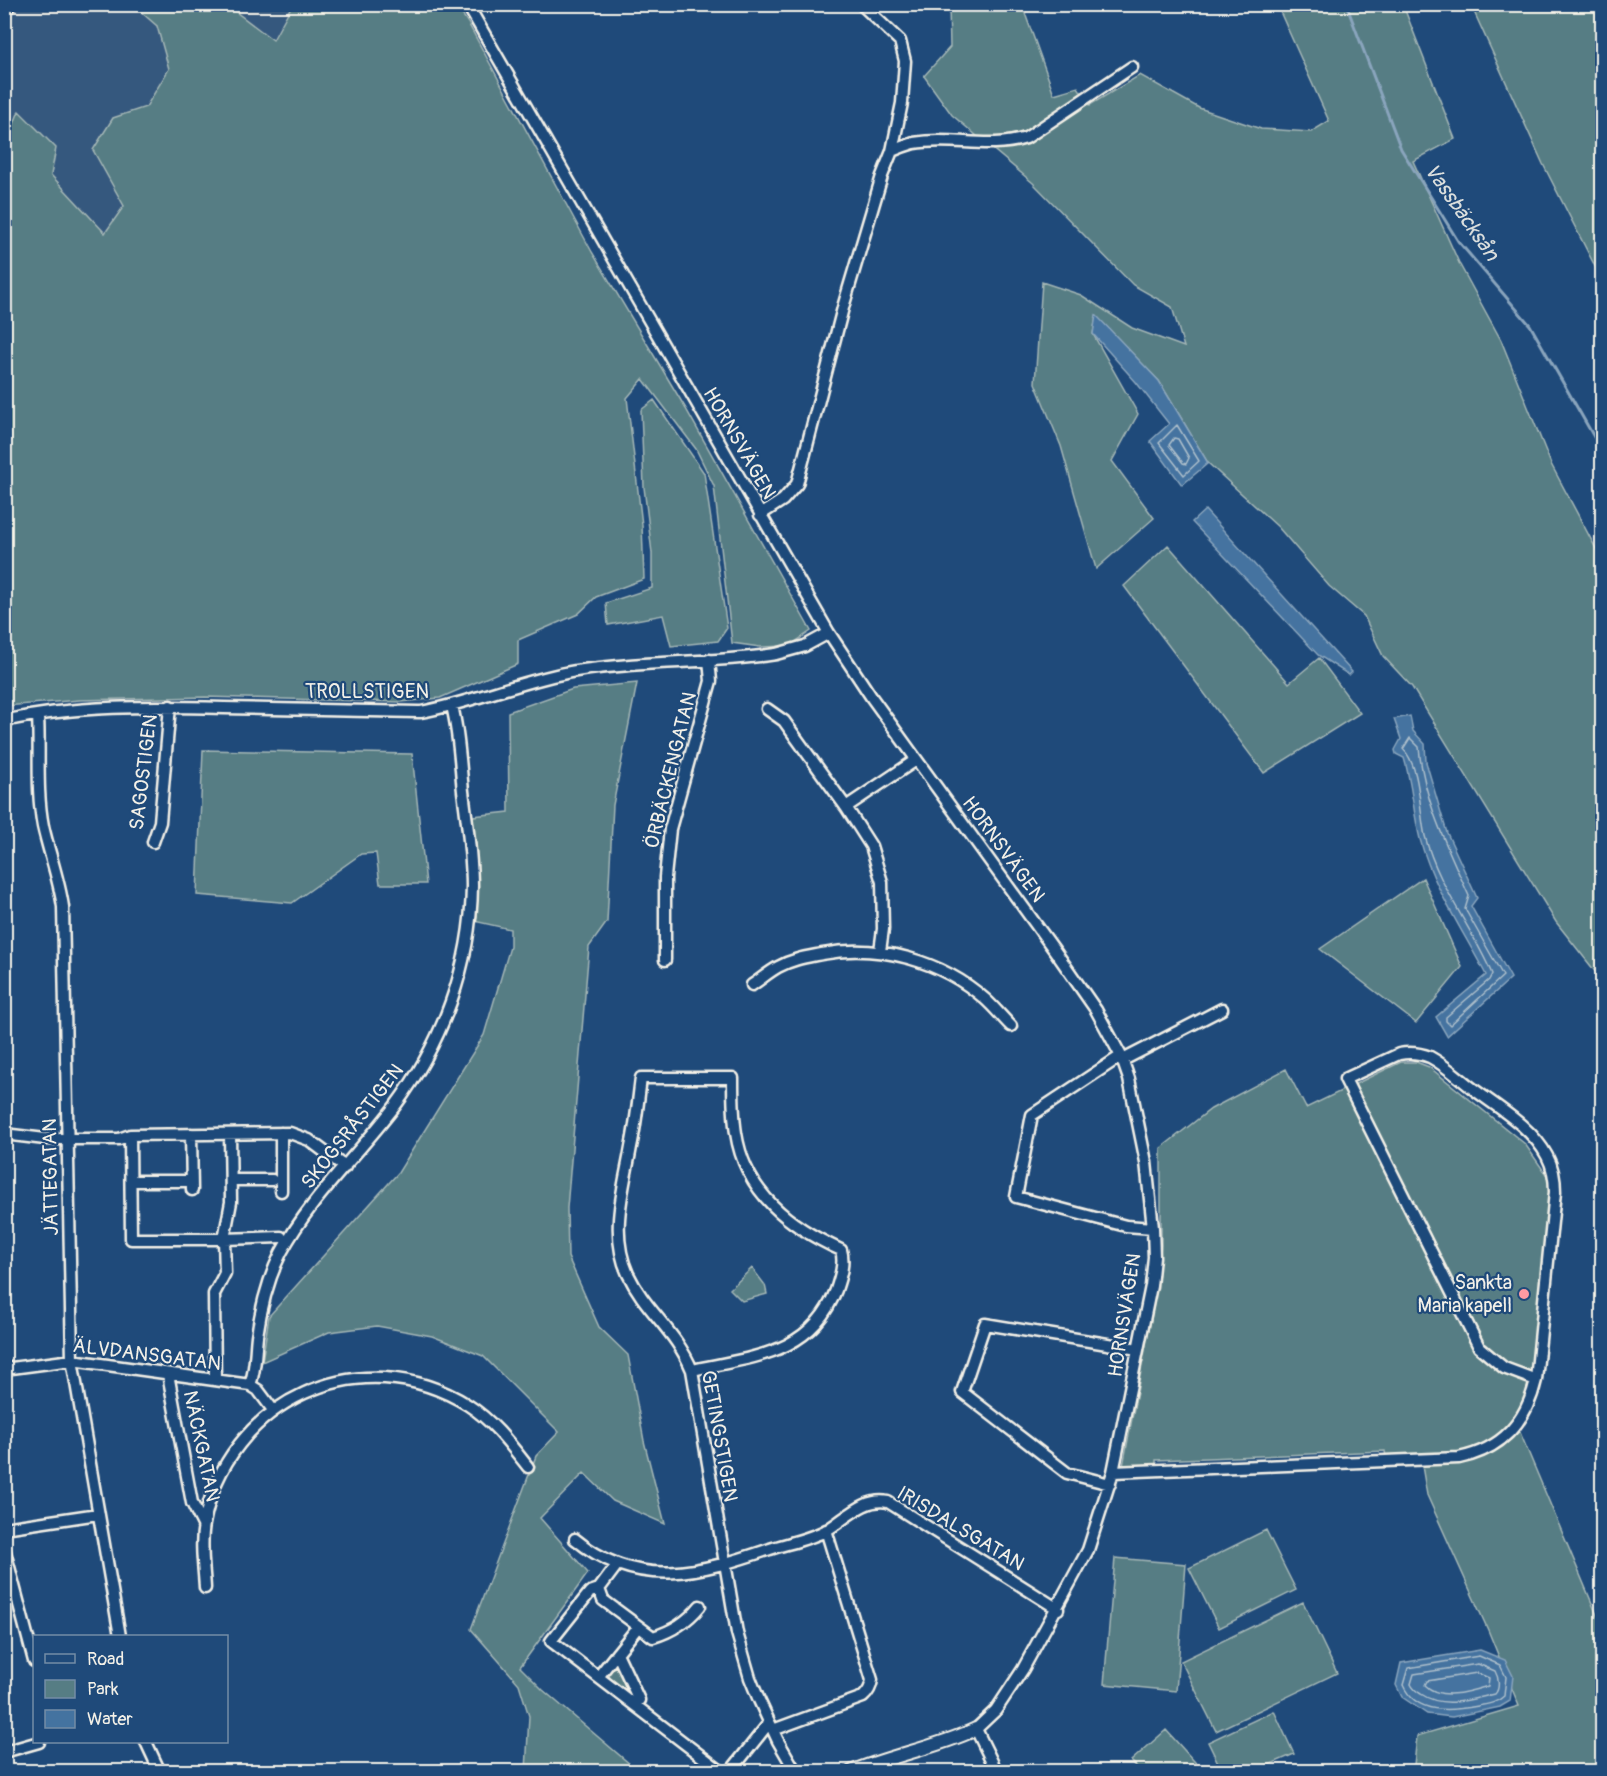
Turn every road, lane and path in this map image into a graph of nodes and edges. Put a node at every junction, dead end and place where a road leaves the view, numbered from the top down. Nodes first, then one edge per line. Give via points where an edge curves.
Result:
1 (467, 4) edge
2 (861, 4) edge
3 (1132, 67) dead end
4 (892, 151) junction
5 (760, 515) junction
6 (829, 633) junction
7 (708, 660) junction
8 (170, 706) junction
9 (452, 706) junction
10 (767, 709) dead end
11 (38, 715) junction
12 (4, 721) edge
13 (916, 760) junction
14 (846, 807) junction
15 (153, 842) dead end
16 (880, 951) junction
17 (665, 960) dead end
18 (752, 985) dead end
19 (1222, 1009) dead end
20 (1011, 1026) dead end
21 (1122, 1058) junction
22 (281, 1133) junction
23 (4, 1134) edge
24 (191, 1134) junction
25 (230, 1134) junction
26 (130, 1135) junction
27 (68, 1139) junction
28 (345, 1167) junction
29 (231, 1180) junction
30 (272, 1180) dead end
31 (131, 1181) junction
32 (281, 1191) dead end
33 (1153, 1228) junction
34 (281, 1237) dead end
35 (224, 1239) junction
36 (1138, 1349) junction
37 (72, 1360) junction
38 (4, 1369) edge
39 (692, 1370) junction
40 (168, 1374) junction
41 (214, 1380) junction
42 (1536, 1380) junction
43 (250, 1385) junction
44 (273, 1410) junction
45 (528, 1467) dead end
46 (1112, 1478) junction
47 (98, 1514) junction
48 (203, 1525) junction
49 (4, 1528) edge
50 (826, 1530) junction
51 (575, 1539) dead end
52 (4, 1548) edge
53 (726, 1564) junction
54 (617, 1565) junction
55 (205, 1588) dead end
56 (599, 1588) junction
57 (700, 1606) dead end
58 (1058, 1609) junction
59 (638, 1627) junction
60 (120, 1635) edge
61 (617, 1653) junction
62 (33, 1658) edge
63 (598, 1677) junction
64 (635, 1705) junction
65 (771, 1726) junction
66 (976, 1729) junction
67 (36, 1743) edge
68 (146, 1743) edge
69 (4, 1752) edge
70 (160, 1772) edge
71 (722, 1772) edge
72 (730, 1772) edge
73 (796, 1772) edge
74 (851, 1772) edge
75 (997, 1772) edge

1 - 5 street, HORNSVÄGEN
2 - 4 street via 894,34 903,51 902,103
3 - 4 street via 1026,138 997,144 914,143
4 - 5 street via 844,304 797,484 783,500
5 - 6 street, HORNSVÄGEN
6 - 7 street, TROLLSTIGEN via 790,651
6 - 13 street, HORNSVÄGEN
7 - 9 street, TROLLSTIGEN via 577,671 504,688
7 - 17 street, ÖRBÄCKENGATAN via 711,681 670,829 665,877
8 - 9 street, TROLLSTIGEN via 421,712
8 - 11 street, TROLLSTIGEN
8 - 15 street, SAGOSTIGEN via 160,822
9 - 28 street, SKOGSRÅSTIGEN via 471,869 470,915 460,970 445,1018 421,1067
10 - 14 street via 784,721
11 - 12 street, TROLLSTIGEN
11 - 27 street, JÄTTEGATAN via 43,825 63,907
13 - 14 street
13 - 21 street, HORNSVÄGEN via 1096,1010
14 - 16 street via 871,846 882,882
16 - 18 street via 837,951 795,960
16 - 20 street via 950,975 986,1000
19 - 21 street
21 - 33 street, HORNSVÄGEN via 1140,1133
21 - 33 street via 1032,1115 1016,1197 1126,1226
22 - 25 street
22 - 28 street via 290,1132 309,1140
22 - 32 street
23 - 27 street
24 - 25 street
24 - 26 street
24 - 31 street via 191,1186
25 - 29 street
26 - 27 street via 120,1139
26 - 31 street
27 - 37 street, JÄTTEGATAN
28 - 43 street, SKOGSRÅSTIGEN via 305,1216 273,1272 260,1316
29 - 30 street
29 - 35 street
31 - 35 street via 131,1239
33 - 36 street, HORNSVÄGEN via 1151,1286
34 - 35 street
35 - 41 street via 225,1273 214,1294
36 - 46 street, HORNSVÄGEN
36 - 46 street via 985,1324 962,1392 1067,1473
37 - 38 street, ÄLVDANSGATAN
37 - 40 street, ÄLVDANSGATAN
37 - 47 street, JÄTTEGATAN
39 - 39 street, GETINGSTIGEN via 676,1339 633,1282 619,1239 620,1204 641,1078 733,1078 736,1133 751,1177 781,1215 799,1229 841,1250 843,1257 831,1302 812,1330 799,1340 782,1349
39 - 53 street, GETINGSTIGEN
40 - 41 street, ÄLVDANSGATAN
40 - 48 street, NÄCKGATAN via 192,1503
41 - 43 street, ÄLVDANSGATAN
42 - 42 street via 1555,1192 1547,1156 1530,1133 1431,1058 1399,1054 1344,1079 1479,1347 1504,1368
42 - 46 street via 1524,1413 1506,1436 1473,1455
43 - 44 street
44 - 45 street via 310,1390 346,1379 409,1381 447,1394 485,1417
44 - 48 street via 244,1438 224,1468
46 - 58 street, HORNSVÄGEN via 1088,1550
47 - 49 street
47 - 60 street, JÄTTEGATAN
48 - 55 street
50 - 53 street, IRISDALSGATAN
50 - 58 street, IRISDALSGATAN via 871,1502 888,1502
50 - 65 street via 871,1687 863,1697
51 - 54 street, IRISDALSGATAN
52 - 62 street
53 - 54 street, IRISDALSGATAN via 656,1573
53 - 65 street, GETINGSTIGEN via 737,1634 750,1678
54 - 56 street
56 - 59 street via 603,1600
56 - 63 street via 590,1592 551,1641
57 - 59 street via 688,1620 654,1637
58 - 66 street, HORNSVÄGEN via 996,1710
59 - 61 street
61 - 63 street
61 - 64 street via 639,1700
63 - 64 street
64 - 71 street
65 - 72 street
65 - 73 street, GETINGSTIGEN
66 - 74 street
66 - 75 street
67 - 69 street
68 - 70 street

